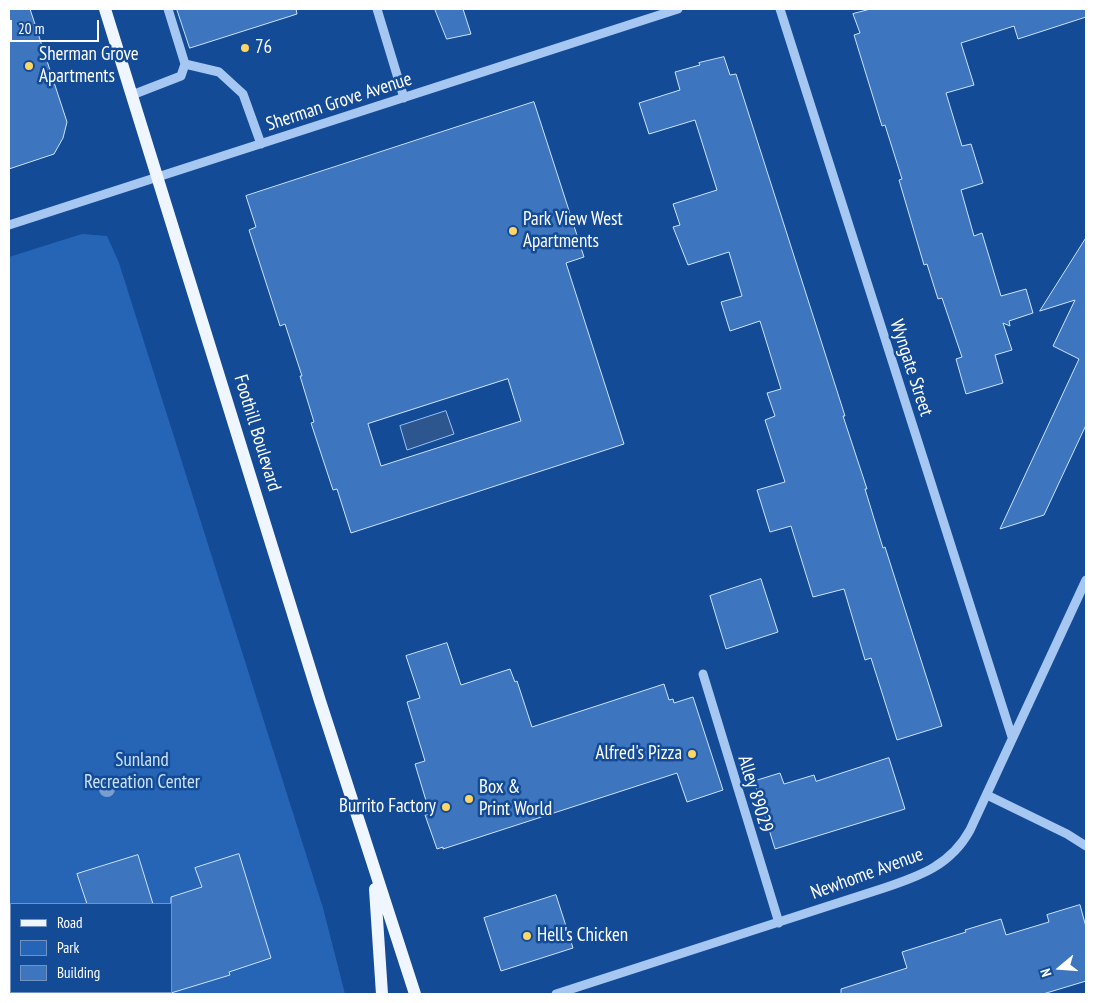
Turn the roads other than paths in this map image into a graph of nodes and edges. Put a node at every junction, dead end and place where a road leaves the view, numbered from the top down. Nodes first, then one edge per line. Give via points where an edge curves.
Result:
1 (105, 9) edge
2 (168, 9) edge
3 (377, 9) edge
4 (678, 9) edge
5 (780, 9) edge
6 (185, 64) junction
7 (132, 95) junction
8 (404, 98) junction
9 (261, 144) junction
10 (157, 178) junction
11 (9, 225) edge
12 (1086, 580) edge
13 (703, 674) dead end
14 (1012, 737) junction
15 (988, 795) junction
16 (1086, 846) edge
17 (374, 869) junction
18 (779, 923) junction
19 (382, 994) edge
20 (415, 994) edge
21 (556, 994) edge

1 - 7 main road, Foothill Boulevard
2 - 6 street
3 - 8 street
4 - 8 street, Sherman Grove Avenue
5 - 14 street, Wyngate Street
6 - 7 street via 181,76
6 - 9 street via 219,72 243,94
7 - 10 main road, Foothill Boulevard
8 - 9 street, Sherman Grove Avenue
9 - 10 street, Sherman Grove Avenue
10 - 11 street, Sherman Grove Avenue
10 - 17 main road, Foothill Boulevard
12 - 14 street, Newhome Avenue
13 - 18 street, Alley 89029
14 - 15 street, Newhome Avenue
15 - 16 street
15 - 18 street, Newhome Avenue via 963,844 929,870 909,880
17 - 19 main road, Foothill Boulevard
17 - 20 main road, Foothill Boulevard
18 - 21 street, Newhome Avenue

